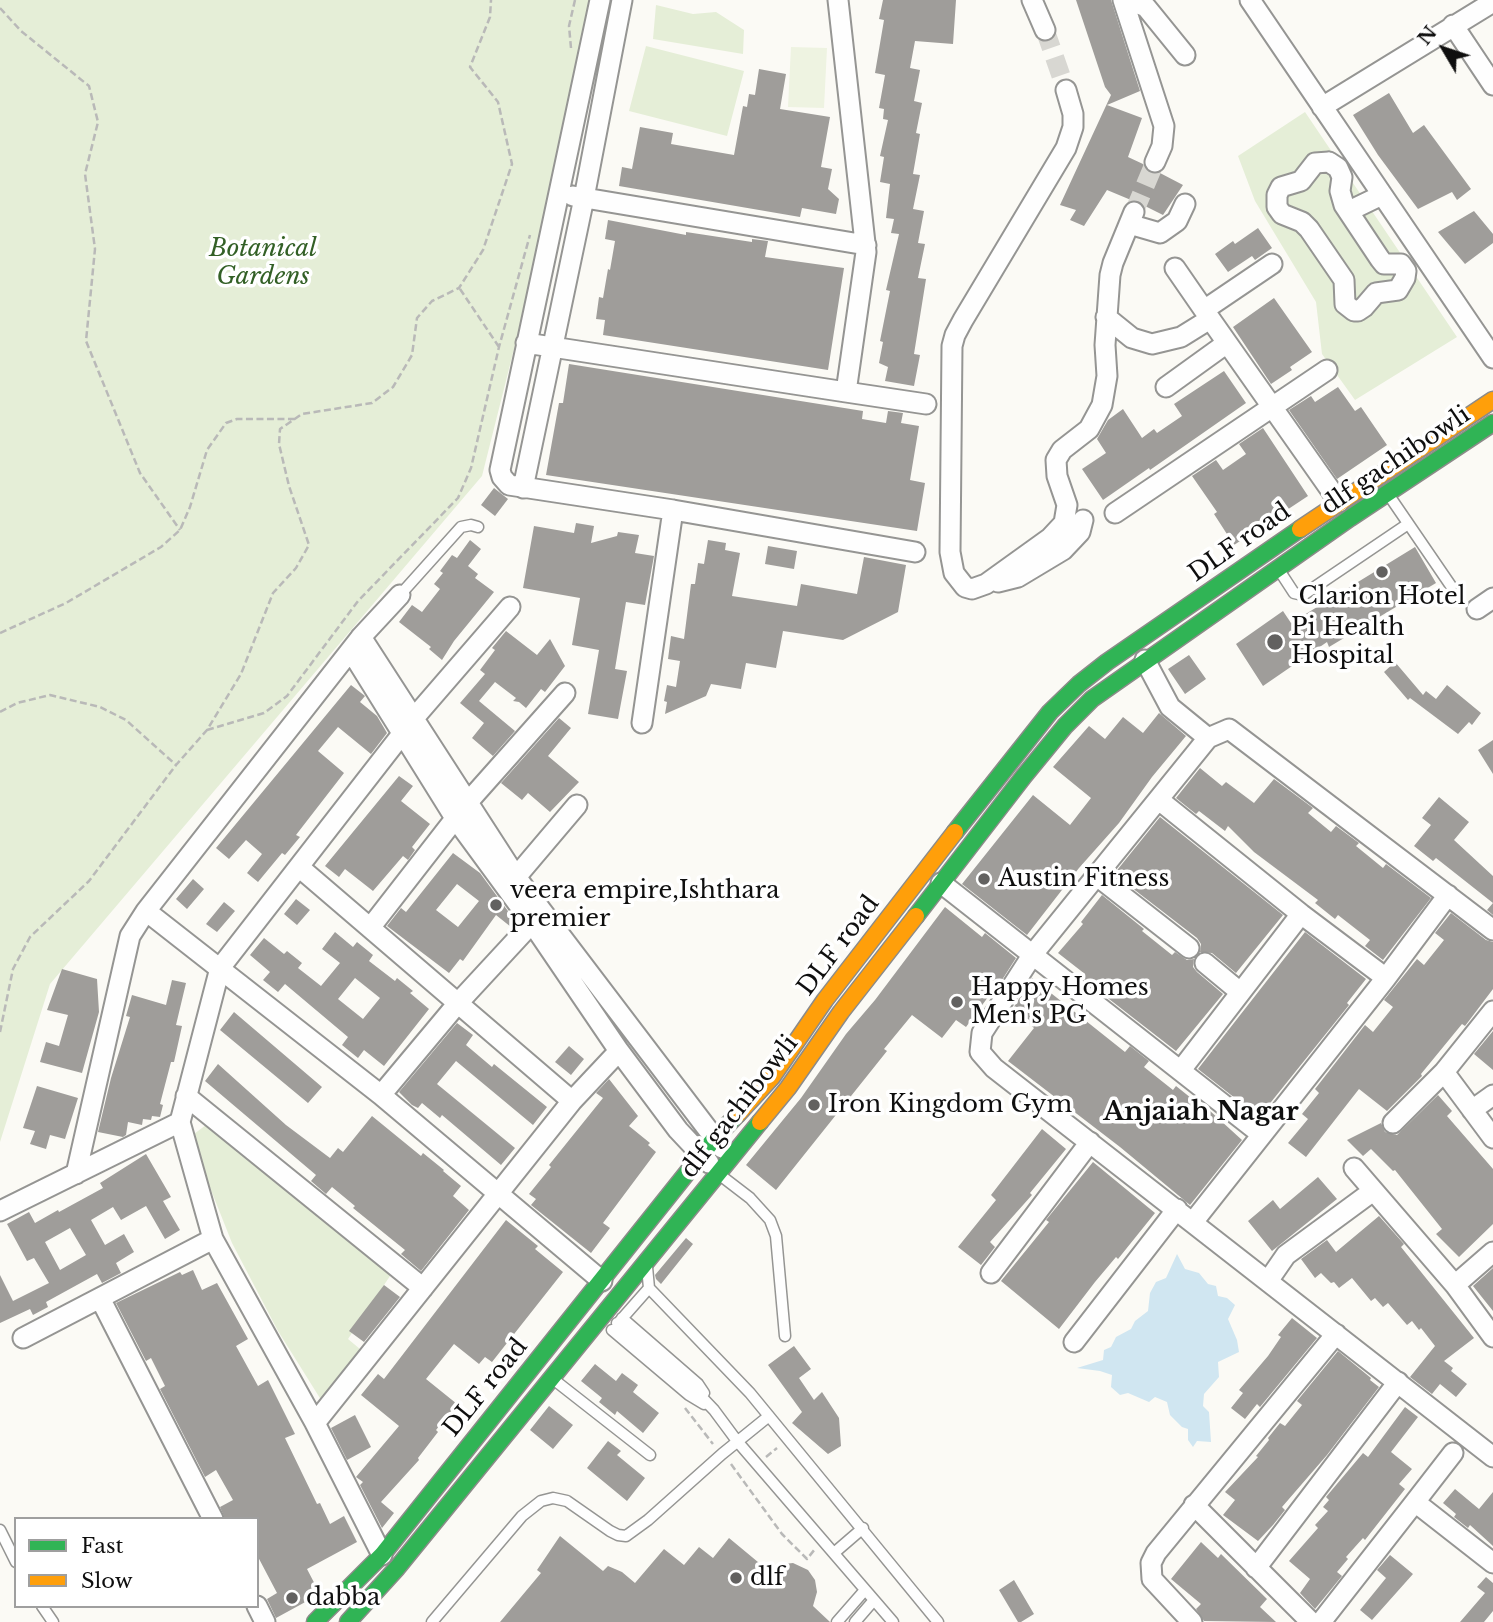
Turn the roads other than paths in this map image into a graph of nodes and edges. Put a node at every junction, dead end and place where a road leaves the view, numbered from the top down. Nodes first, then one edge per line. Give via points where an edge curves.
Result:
1 (600, 0) edge
2 (622, 0) edge
3 (838, 0) edge
4 (1032, 0) edge
5 (1123, 0) edge
6 (1130, 0) edge
7 (1250, 0) edge
8 (1493, 2) edge
9 (1453, 25) junction
10 (1045, 30) tunnel mouth
11 (1185, 55) dead end
12 (1493, 85) edge
13 (1066, 90) tunnel mouth
14 (1322, 107) junction
15 (1155, 162) tunnel mouth
16 (559, 194) junction
17 (1382, 194) junction
18 (584, 198) junction
19 (1185, 204) dead end
20 (1349, 211) junction
21 (866, 245) junction
22 (1272, 264) dead end
23 (1175, 268) dead end
24 (1207, 314) junction
25 (1106, 317) junction
26 (526, 343) junction
27 (1227, 343) junction
28 (552, 348) junction
29 (1493, 358) edge
30 (1327, 370) dead end
31 (1166, 387) dead end
32 (846, 392) junction
33 (1493, 400) edge
34 (926, 404) dead end
35 (1272, 406) junction
36 (1493, 424) edge
37 (523, 488) junction
38 (1387, 494) junction
39 (1339, 502) junction
40 (673, 510) junction
41 (1115, 513) dead end
42 (1083, 520) dead end
43 (1408, 524) junction
44 (478, 527) dead end
45 (915, 552) dead end
46 (1278, 568) junction
47 (986, 584) junction
48 (1451, 586) dead end
49 (400, 595) joint
50 (510, 607) dead end
51 (356, 644) junction
52 (1145, 660) junction
53 (565, 693) dead end
54 (414, 718) junction
55 (642, 723) dead end
56 (402, 734) junction
57 (1209, 738) junction
58 (1159, 800) junction
59 (468, 802) junction
60 (577, 805) dead end
61 (455, 818) junction
62 (299, 867) junction
63 (1097, 876) junction
64 (516, 877) junction
65 (941, 883) junction
66 (1448, 895) junction
67 (146, 911) junction
68 (1301, 914) junction
69 (532, 923) junction
70 (370, 928) junction
71 (1493, 930) edge
72 (1189, 948) dead end
73 (1034, 954) junction
74 (1205, 963) dead end
75 (220, 968) junction
76 (1386, 978) junction
77 (1240, 992) junction
78 (458, 1003) junction
79 (1493, 1011) edge
80 (619, 1051) junction
81 (1181, 1070) junction
82 (1444, 1072) junction
83 (381, 1095) junction
84 (1493, 1095) edge
85 (186, 1097) junction
86 (572, 1101) junction
87 (1472, 1110) junction
88 (180, 1122) junction
89 (1393, 1123) dead end
90 (1261, 1135) junction
91 (1493, 1138) edge
92 (714, 1139) junction
93 (1090, 1142) junction
94 (702, 1156) junction
95 (725, 1166) junction
96 (1354, 1168) dead end
97 (76, 1174) junction
98 (1373, 1191) junction
99 (499, 1193) junction
100 (1177, 1209) junction
101 (0, 1211) edge
102 (1193, 1222) junction
103 (213, 1239) junction
104 (1493, 1252) edge
105 (646, 1260) junction
106 (991, 1273) dead end
107 (602, 1281) junction
108 (1268, 1281) junction
109 (1455, 1285) junction
110 (649, 1287) junction
111 (423, 1289) junction
112 (100, 1298) junction
113 (617, 1324) junction
114 (590, 1328) junction
115 (1336, 1334) junction
116 (785, 1336) dead end
117 (23, 1338) dead end
118 (1493, 1338) edge
119 (1074, 1342) dead end
120 (550, 1376) junction
121 (1398, 1382) junction
122 (769, 1416) junction
123 (315, 1423) junction
124 (737, 1441) junction
125 (1453, 1453) dead end
126 (650, 1455) dead end
127 (1493, 1457) edge
128 (1415, 1502) junction
129 (1194, 1505) junction
130 (212, 1517) edge
131 (863, 1528) junction
132 (0, 1530) edge
133 (834, 1553) junction
134 (382, 1555) junction
135 (14, 1558) edge
136 (1493, 1563) edge
137 (1256, 1568) junction
138 (865, 1590) junction
139 (874, 1600) junction
140 (316, 1622) edge
141 (348, 1622) edge
142 (432, 1622) edge
143 (837, 1622) edge
144 (855, 1622) edge
145 (893, 1622) edge
146 (938, 1622) edge
147 (1192, 1622) edge
148 (1311, 1622) edge
149 (1321, 1622) edge

1 - 16 street
2 - 18 street
3 - 21 street
4 - 10 street
5 - 15 street via 1164,127
6 - 11 street via 1146,7
7 - 14 street
8 - 9 street
9 - 12 street
9 - 14 street
13 - 47 street via 1073,127 1066,148 952,346 951,563 965,587
14 - 17 street
16 - 18 street
16 - 26 street
17 - 20 street
17 - 29 street
18 - 21 street
18 - 28 street
19 - 25 street via 1177,221 1160,233 1132,218 1113,263
20 - 20 street via 1384,264 1401,264 1406,271 1398,290 1376,293 1358,311 1345,304 1344,280 1309,229 1280,213 1277,195 1283,185 1301,181 1312,165 1329,162 1340,172 1340,194
21 - 32 street
22 - 24 street
23 - 24 street
24 - 25 street via 1181,337 1152,344 1132,338
24 - 27 street
25 - 47 street via 1107,376 1102,405 1089,429 1056,460 1056,476 1067,505 1064,523
26 - 28 street
26 - 37 street via 500,470 509,485
27 - 31 street
27 - 35 street
28 - 32 street
28 - 37 street
30 - 35 street
32 - 34 street
33 - 39 main road, DLF road
35 - 39 street
35 - 41 street
36 - 38 main road, dlf gachibowli
37 - 40 street
38 - 43 lane
38 - 46 main road, dlf gachibowli
39 - 92 main road, DLF road via 1107,662 1051,712 825,1000 772,1076
40 - 45 street
40 - 55 street
42 - 47 street via 1074,541 1038,566 1018,577
43 - 46 lane via 1303,595 1294,593
43 - 48 lane
44 - 49 lane via 461,527
46 - 52 main road, dlf gachibowli
49 - 51 street
50 - 54 street
51 - 54 street
51 - 56 street
51 - 67 street
52 - 57 street via 1170,707
52 - 65 main road, dlf gachibowli via 1092,699 1065,726
53 - 59 street
54 - 59 street
56 - 61 street
56 - 62 street
57 - 58 street
57 - 66 street via 1229,729
58 - 63 street
58 - 68 street
59 - 61 street
59 - 64 street
60 - 64 street
61 - 69 street
61 - 70 street
62 - 70 street
62 - 75 street
63 - 72 street
63 - 73 street
64 - 92 street
65 - 73 street
65 - 95 main road, dlf gachibowli
66 - 71 street
66 - 76 street
67 - 75 street
67 - 97 street via 130,936
68 - 76 street
68 - 77 street
69 - 78 street
69 - 80 street
70 - 78 street
73 - 81 street
73 - 93 street via 982,1033 980,1052 994,1068
74 - 77 street
75 - 83 street
75 - 85 street
76 - 90 street
77 - 81 street
78 - 83 street
78 - 86 street
79 - 82 street
80 - 86 street
80 - 94 street
81 - 90 street
82 - 87 street
82 - 89 street
83 - 99 street
84 - 87 street
85 - 88 street
85 - 111 street
86 - 99 street
87 - 91 street
88 - 97 street
88 - 103 street
90 - 102 street
92 - 94 main road, DLF road
92 - 95 street
93 - 100 street
93 - 106 street
94 - 95 street
94 - 107 main road, DLF road
95 - 105 main road, dlf gachibowli
95 - 116 lane via 770,1220 776,1237
96 - 98 street
97 - 101 street
98 - 108 street via 1286,1255
98 - 109 street
99 - 107 street
99 - 111 street
100 - 102 street
100 - 119 street
102 - 108 street
103 - 112 street
103 - 123 street
104 - 109 street
105 - 110 lane
105 - 114 main road, dlf gachibowli
107 - 134 main road, DLF road
108 - 115 street
109 - 118 street
110 - 113 lane
110 - 122 lane
111 - 123 street
112 - 117 street
112 - 130 street
113 - 114 lane
113 - 124 lane via 713,1409
114 - 120 main road, dlf gachibowli
115 - 121 street
115 - 129 street
120 - 126 lane
120 - 141 main road, dlf gachibowli via 397,1568
121 - 127 street
121 - 137 street
122 - 124 lane
122 - 131 lane
123 - 134 street
124 - 133 lane
124 - 142 lane via 626,1536 610,1531 567,1501 541,1501 522,1516
125 - 128 street
128 - 136 street
128 - 149 street
129 - 137 street
129 - 147 street via 1156,1553 1150,1571 1156,1585
131 - 133 lane
131 - 146 lane
132 - 135 lane
133 - 138 lane
134 - 140 main road, DLF road
137 - 148 street
138 - 139 lane
138 - 143 lane
139 - 144 lane
139 - 145 lane

